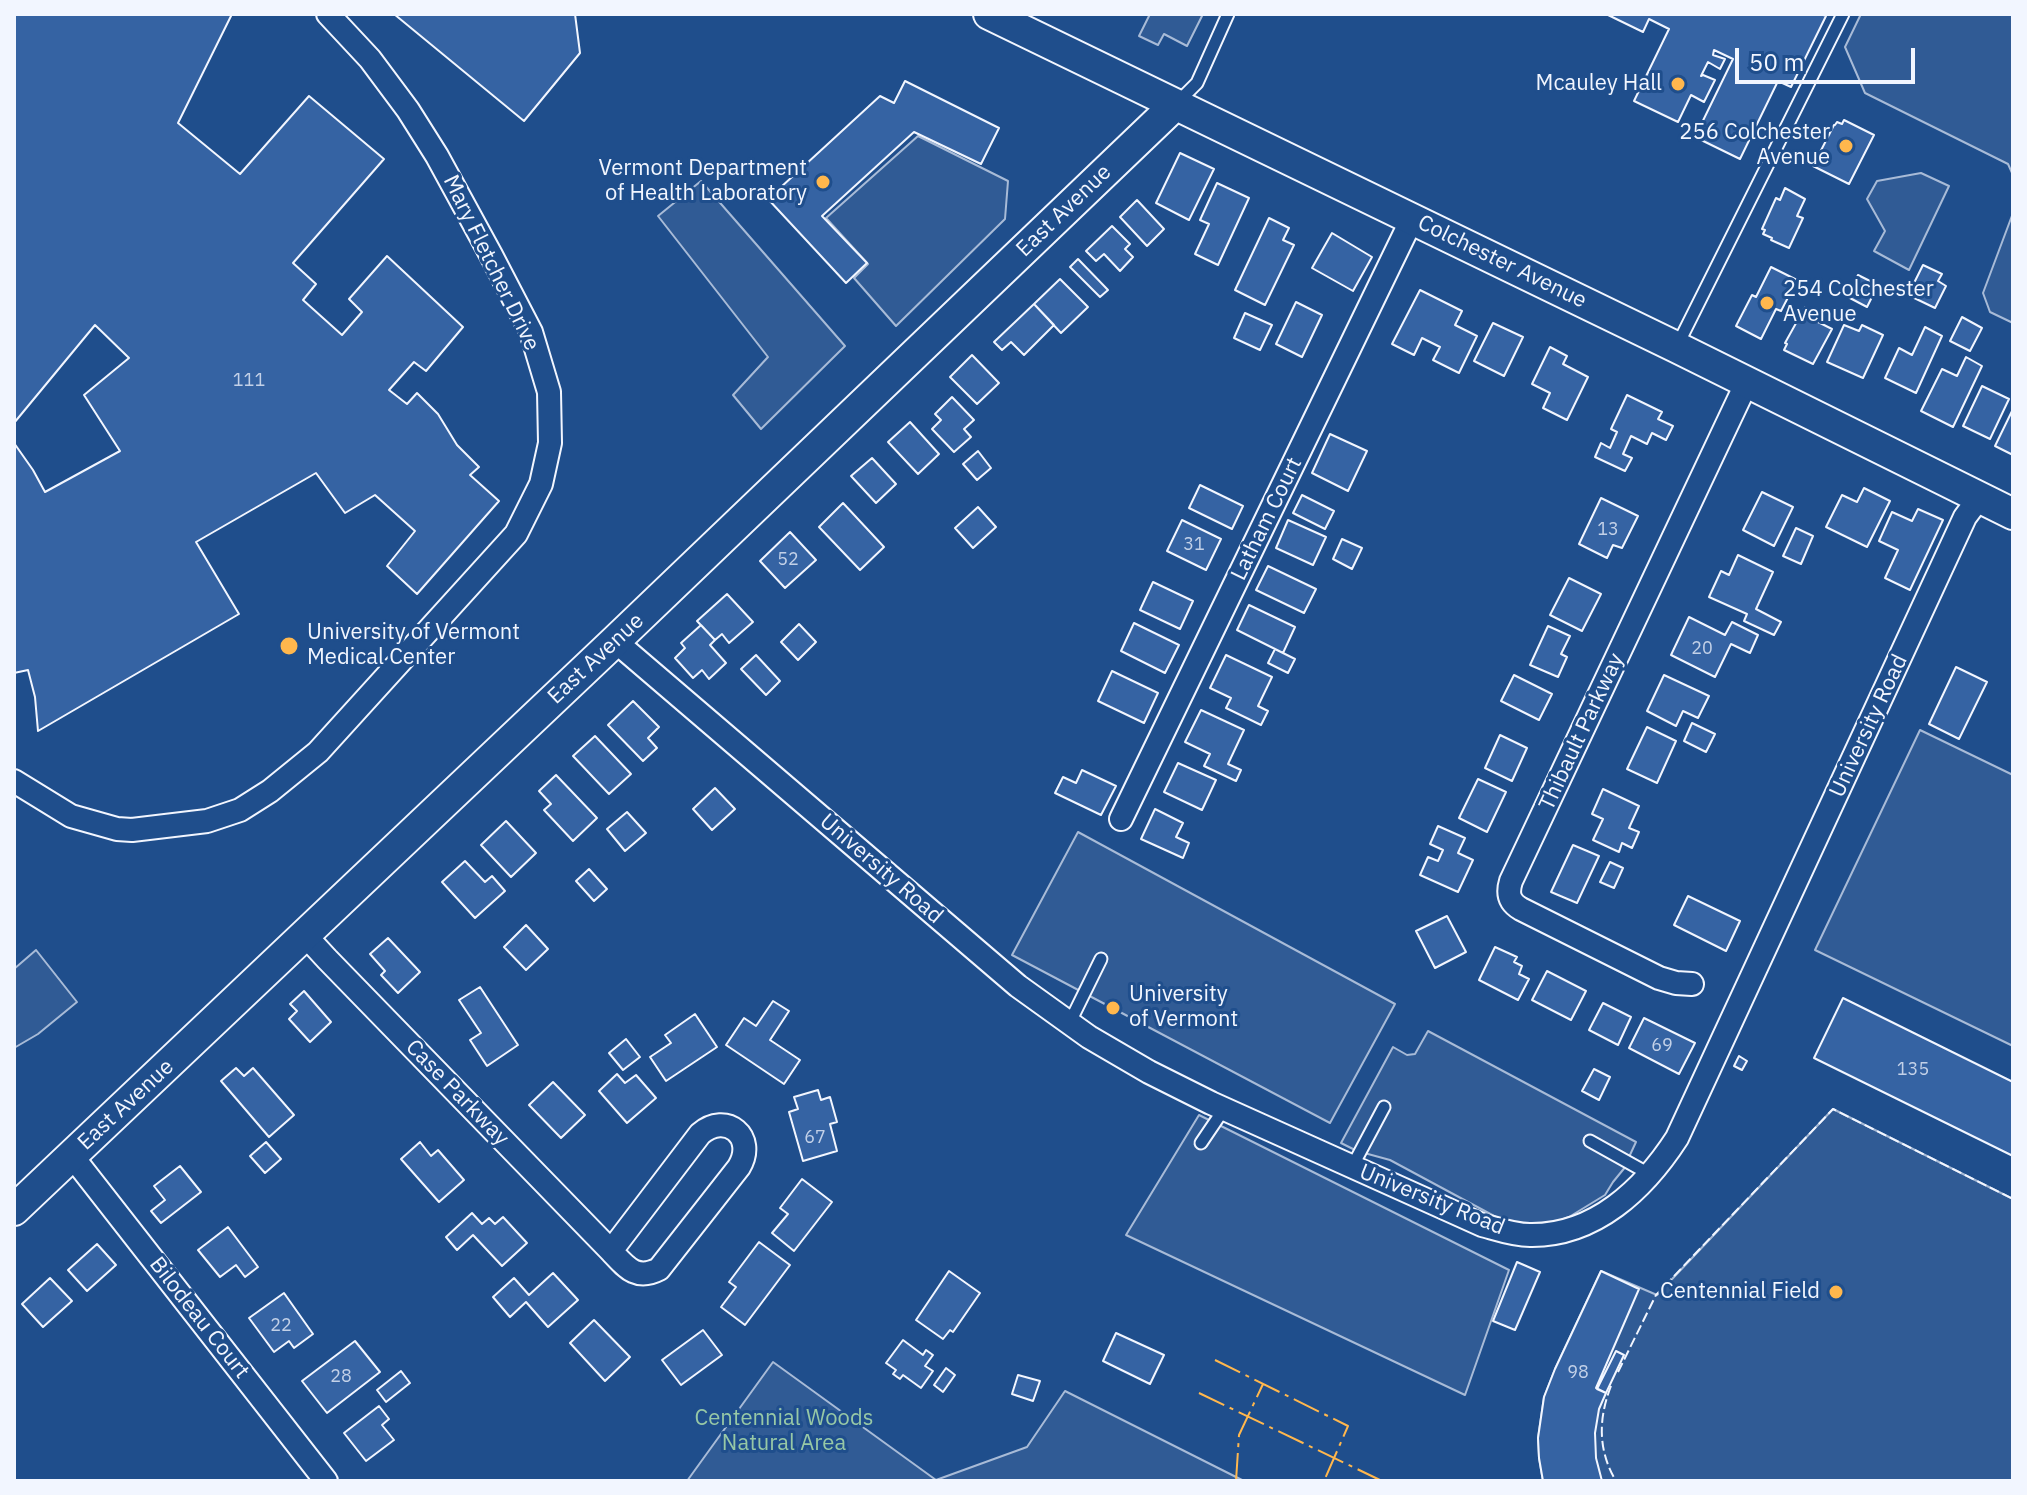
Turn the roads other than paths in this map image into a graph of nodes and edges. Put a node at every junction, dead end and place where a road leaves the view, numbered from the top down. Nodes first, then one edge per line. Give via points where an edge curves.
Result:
1 (328, 14) edge
2 (989, 14) edge
3 (1228, 14) edge
4 (1843, 14) edge
5 (1175, 105) junction
6 (1412, 219) junction
7 (1676, 347) junction
8 (1747, 382) junction
9 (1980, 497) junction
10 (2013, 514) edge
11 (615, 641) junction
12 (14, 781) edge
13 (1121, 819) dead end
14 (304, 934) junction
15 (1101, 959) dead end
16 (1692, 984) dead end
17 (1069, 1024) junction
18 (1384, 1107) dead end
19 (1224, 1109) junction
20 (1590, 1141) dead end
21 (1201, 1143) dead end
22 (72, 1156) junction
23 (1352, 1167) junction
24 (1651, 1175) junction
25 (14, 1210) edge
26 (611, 1251) junction
27 (326, 1481) edge

1 - 12 street, Mary Fletcher Drive via 408,110 531,332 549,392 550,443 541,484 516,534 318,752 240,810 207,821 117,829 71,816
2 - 5 main road, Colchester Avenue
3 - 5 lane via 1197,83
4 - 7 lane
5 - 6 main road, Colchester Avenue
5 - 11 main road, East Avenue
6 - 7 main road, Colchester Avenue
6 - 13 street, Latham Court
7 - 8 main road, Colchester Avenue
8 - 9 main road, Colchester Avenue
8 - 16 street, Thibault Parkway via 1509,892 1521,909 1659,978
9 - 10 main road, Colchester Avenue
9 - 24 street, University Road via 1965,517 1677,1138
11 - 14 main road, East Avenue
11 - 17 street, University Road
14 - 22 main road, East Avenue
14 - 26 street, Case Parkway
15 - 17 lane
17 - 19 street, University Road
18 - 23 lane
19 - 21 lane
19 - 23 street, University Road
20 - 24 lane
22 - 25 main road, East Avenue
22 - 27 street, Bilodeau Court
23 - 24 street, University Road via 1482,1225 1528,1235 1581,1226 1628,1198
26 - 26 street, Case Parkway via 634,1272 659,1269 742,1162 744,1143 736,1131 717,1125 700,1134

